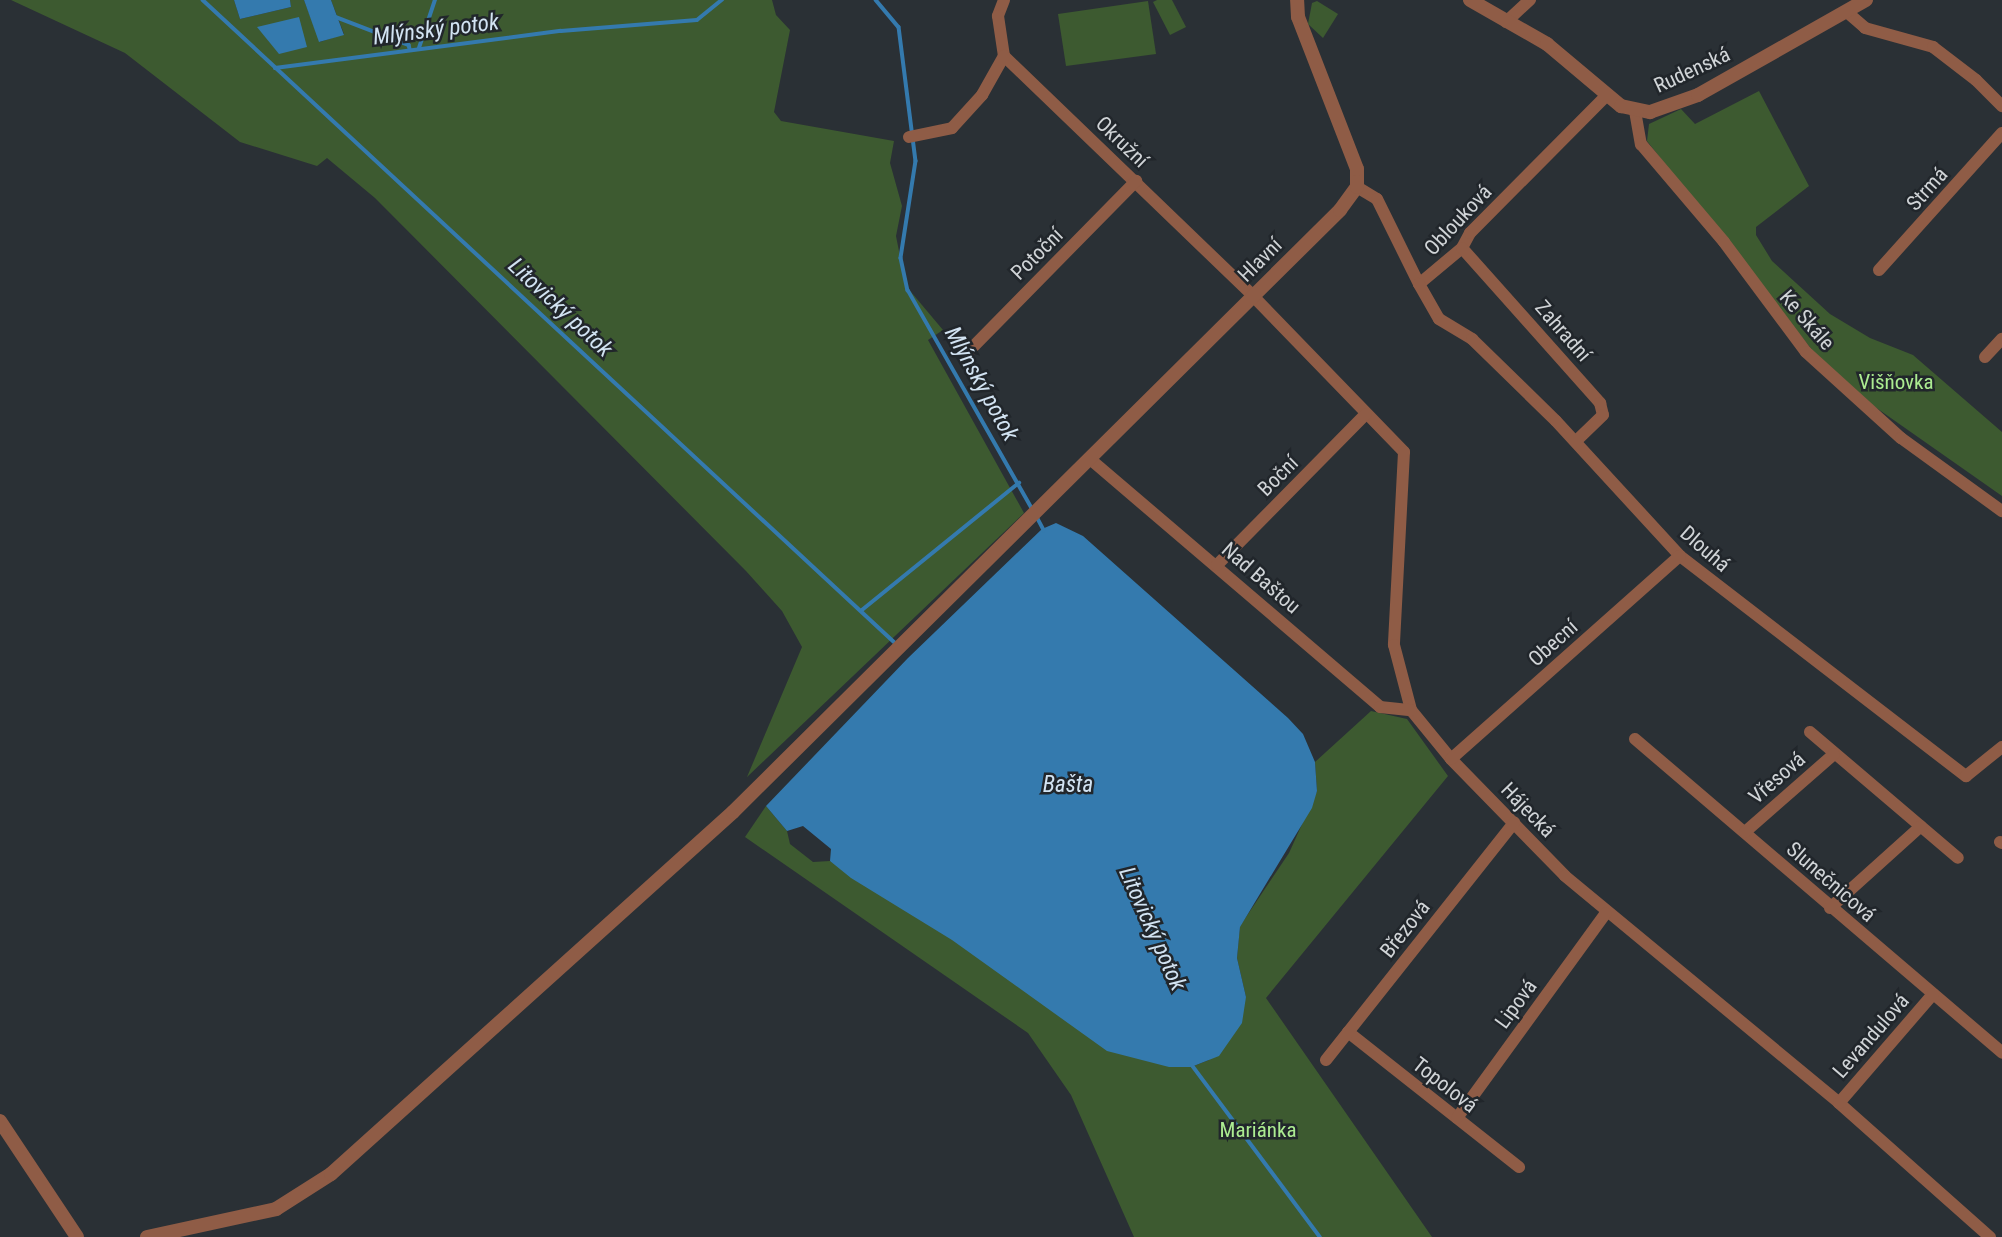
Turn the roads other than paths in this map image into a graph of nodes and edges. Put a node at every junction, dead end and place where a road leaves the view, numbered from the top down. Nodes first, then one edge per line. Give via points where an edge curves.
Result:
1 (1004, 0) edge
2 (1297, 0) edge
3 (1470, 0) edge
4 (1530, 0) edge
5 (1866, 0) edge
6 (1847, 13) junction
7 (1506, 22) junction
8 (1004, 56) junction
9 (1606, 96) junction
10 (2002, 106) edge
11 (1635, 111) junction
12 (2002, 133) edge
13 (909, 137) dead end
14 (1136, 181) junction
15 (1357, 187) junction
16 (1462, 248) junction
17 (1879, 270) dead end
18 (1419, 284) junction
19 (1253, 296) junction
20 (2002, 339) edge
21 (966, 354) dead end
22 (1985, 357) dead end
23 (1366, 414) junction
24 (1576, 441) junction
25 (1090, 459) junction
26 (2002, 511) edge
27 (1680, 556) junction
28 (1217, 565) junction
29 (1411, 710) junction
30 (1810, 732) dead end
31 (1635, 739) dead end
32 (2002, 747) edge
33 (1834, 754) junction
34 (1451, 759) junction
35 (1514, 823) junction
36 (1921, 826) junction
37 (1745, 832) junction
38 (1958, 858) dead end
39 (1830, 908) junction
40 (1606, 913) junction
41 (1933, 994) junction
42 (1348, 1032) junction
43 (2002, 1053) edge
44 (1326, 1060) dead end
45 (1839, 1103) junction
46 (1457, 1118) junction
47 (0, 1121) edge
48 (1519, 1167) dead end
49 (77, 1237) edge
50 (147, 1237) edge
51 (1990, 1237) edge

1 - 8 street via 998,16
2 - 15 street via 1298,17 1357,169
3 - 7 street, Rudenská
4 - 7 street
5 - 6 street, Rudenská
6 - 10 street via 1865,28 1942,52
6 - 11 street, Rudenská via 1676,105
7 - 9 street, Rudenská via 1565,58
8 - 13 street via 982,95 952,128
8 - 14 street, Okružní
9 - 11 street, Rudenská
9 - 16 street, Oblouková via 1471,233
11 - 26 street, Ke Skále via 1641,144 1724,242 1806,352 1901,438
12 - 17 street, Strmá
14 - 19 street, Okružní
14 - 21 street, Potoční
15 - 18 street, Oblouková via 1377,199
15 - 19 street, Hlavní
16 - 18 street, Oblouková
16 - 24 street, Zahradní via 1600,403 1603,415
18 - 24 street, Dlouhá via 1439,318 1472,339
19 - 23 street, Hájecká
19 - 25 street, Hlavní
20 - 22 street
23 - 28 street, Boční
23 - 29 street, Hájecká via 1404,452 1394,645
24 - 27 street, Dlouhá
25 - 28 street, Nad Baštou
25 - 50 street, Hlavní via 733,812 331,1174 276,1209
27 - 32 street, Dlouhá via 1966,776
27 - 34 street, Obecní
28 - 29 street, Nad Baštou via 1380,707
29 - 34 street, Hájecká
30 - 33 street, Vřesová
31 - 37 street, Slunečnicová
33 - 36 street, Vřesová
33 - 37 street, Vřesová
34 - 35 street, Hájecká
35 - 40 street, Hájecká
35 - 42 street, Březová
36 - 38 street, Vřesová
36 - 39 street
37 - 39 street, Slunečnicová
39 - 41 street, Slunečnicová
40 - 45 street, Hájecká
40 - 46 street, Lipová
41 - 43 street, Slunečnicová
41 - 45 street, Levandulová
42 - 44 street, Březová
42 - 46 street, Topolová
45 - 51 street, Hájecká
46 - 48 street, Topolová
47 - 49 street

